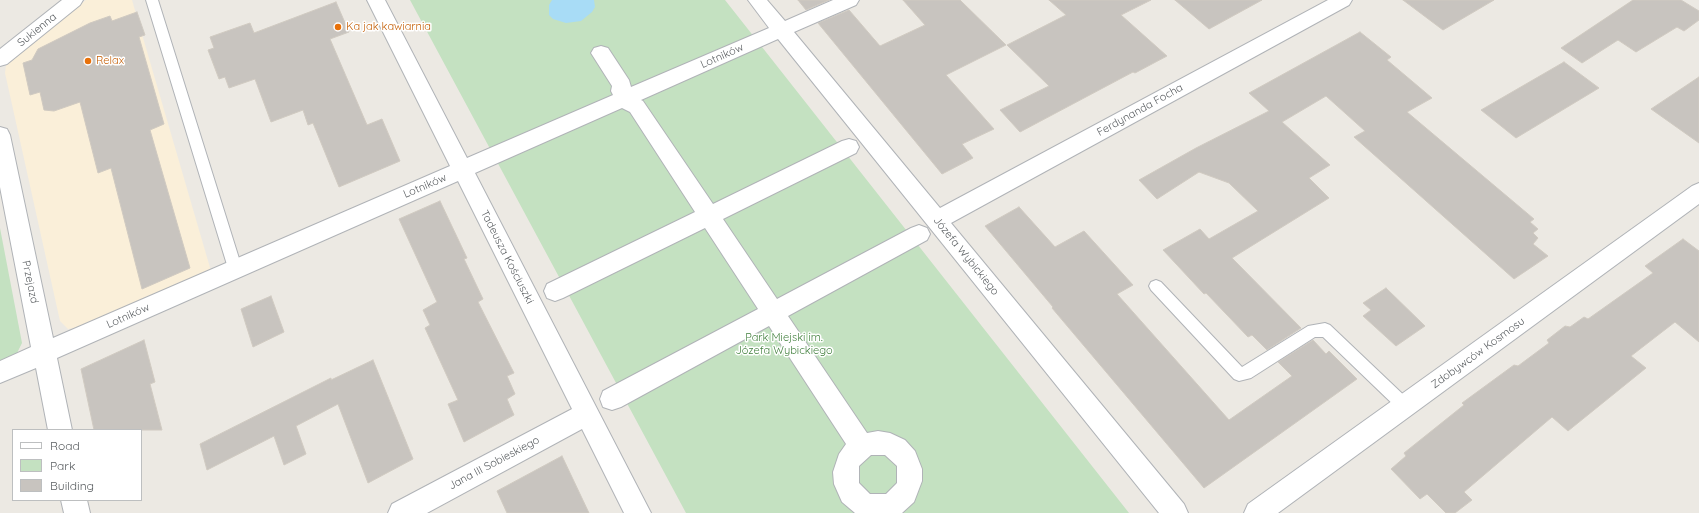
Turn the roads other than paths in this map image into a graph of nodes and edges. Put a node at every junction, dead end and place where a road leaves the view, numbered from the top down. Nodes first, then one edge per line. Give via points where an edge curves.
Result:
1 (74, 0) edge
2 (152, 0) edge
3 (376, 0) edge
4 (757, 0) edge
5 (850, 0) edge
6 (1343, 0) edge
7 (781, 30) junction
8 (601, 53) dead end
9 (0, 59) edge
10 (0, 135) edge
11 (849, 147) dead end
12 (462, 170) junction
13 (1699, 192) edge
14 (709, 215) junction
15 (937, 220) junction
16 (919, 234) dead end
17 (235, 268) junction
18 (1156, 286) dead end
19 (555, 291) dead end
20 (773, 313) junction
21 (45, 352) junction
22 (0, 372) edge
23 (612, 399) dead end
24 (1405, 406) junction
25 (587, 414) junction
26 (60, 429) edge
27 (862, 447) junction
28 (74, 501) edge
29 (899, 508) edge
30 (77, 513) edge
31 (401, 513) edge
32 (638, 513) edge
33 (1175, 513) edge
34 (1257, 513) edge

1 - 9 street, Sukienna
2 - 17 lane
3 - 12 street, Tadeusza Kościuszki
4 - 7 street, Józefa Wybickiego
5 - 7 street, Lotników
6 - 15 street, Ferdynanda Focha
7 - 12 street, Lotników
7 - 15 street, Józefa Wybickiego
8 - 14 street via 622,84 625,98 636,106
10 - 21 street, Przejazd
11 - 14 street
12 - 17 street, Lotników
12 - 25 street, Tadeusza Kościuszki
13 - 24 street, Zdobywców Kosmosu
14 - 19 street
14 - 20 street
15 - 33 street, Józefa Wybickiego
16 - 20 street
17 - 21 street, Lotników
18 - 24 lane via 1239,374 1246,373 1313,331 1325,330
20 - 23 street
20 - 27 street
21 - 22 street, Lotników
21 - 26 street, Przejazd
24 - 34 street, Zdobywców Kosmosu
25 - 31 street, Jana III Sobieskiego
25 - 32 street, Tadeusza Kościuszki
27 - 29 street via 871,443 891,446 907,459 910,483
27 - 29 street via 854,453 846,466 849,490 856,499 865,504
28 - 30 street

